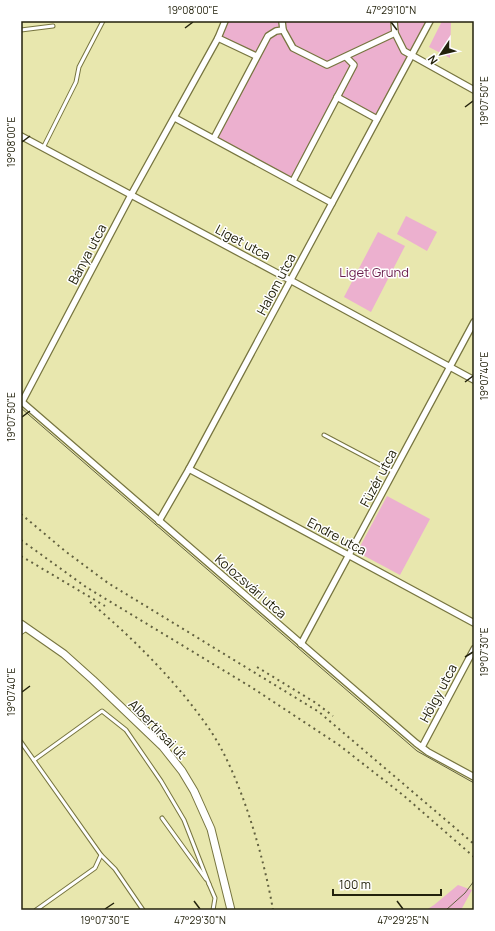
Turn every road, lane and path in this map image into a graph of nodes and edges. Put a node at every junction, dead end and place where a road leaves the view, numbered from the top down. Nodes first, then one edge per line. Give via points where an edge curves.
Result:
1 (103, 21) edge
2 (225, 21) edge
3 (282, 21) edge
4 (394, 21) edge
5 (430, 21) edge
6 (53, 26) dead end
7 (21, 30) edge
8 (283, 30) junction
9 (395, 33) junction
10 (218, 38) junction
11 (256, 56) junction
12 (411, 56) junction
13 (346, 57) junction
14 (474, 90) edge
15 (337, 97) junction
16 (175, 118) junction
17 (377, 119) junction
18 (21, 136) edge
19 (214, 138) junction
20 (43, 148) junction
21 (292, 181) junction
22 (131, 195) junction
23 (332, 203) junction
24 (290, 280) junction
25 (474, 322) edge
26 (450, 367) junction
27 (474, 380) edge
28 (21, 401) edge
29 (324, 435) dead end
30 (189, 469) junction
31 (394, 472) junction
32 (159, 521) junction
33 (350, 555) junction
34 (474, 623) edge
35 (23, 628) edge
36 (301, 644) junction
37 (474, 649) edge
38 (21, 742) edge
39 (422, 747) junction
40 (34, 760) junction
41 (474, 777) edge
42 (162, 818) dead end
43 (101, 855) junction
44 (209, 884) junction
45 (36, 910) edge
46 (143, 910) edge
47 (213, 910) edge
48 (231, 910) edge

1 - 20 lane via 79,67 76,82
2 - 10 street, Bánya utca
3 - 8 street
4 - 9 street
5 - 12 street, Halom utca
6 - 7 lane
8 - 11 street via 268,36
8 - 13 street via 293,48 324,64
9 - 12 street via 400,44
9 - 13 street
10 - 11 street
10 - 16 street, Bánya utca
11 - 19 street
12 - 14 street
12 - 17 street, Halom utca
13 - 15 street via 354,65
15 - 17 street
15 - 21 street
16 - 19 street
16 - 22 street, Bánya utca
17 - 23 street, Halom utca
18 - 20 street, Liget utca
19 - 21 street
20 - 22 street, Liget utca
21 - 23 street
22 - 24 street, Liget utca
22 - 28 street, Bánya utca
23 - 24 street, Halom utca
24 - 26 street, Liget utca
24 - 30 street, Halom utca
25 - 26 street, Füzér utca
26 - 27 street, Liget utca
26 - 31 street, Füzér utca
28 - 32 street, Kolozsvári utca
29 - 31 lane
30 - 32 street, Halom utca
30 - 33 street, Endre utca
31 - 33 street, Füzér utca
32 - 36 street, Kolozsvári utca
33 - 34 street, Endre utca
33 - 36 street, Füzér utca
35 - 48 street, Albertirsai út via 64,654 93,680 163,747 182,771 194,790 210,829
36 - 39 street, Kolozsvári utca
37 - 39 street, Hölgy utca
38 - 40 lane
39 - 41 street, Kolozsvári utca
40 - 43 lane
40 - 44 lane via 102,711 126,730 161,780 184,820
42 - 44 lane
43 - 45 lane via 95,868
43 - 46 lane via 115,869
44 - 47 lane via 215,898

